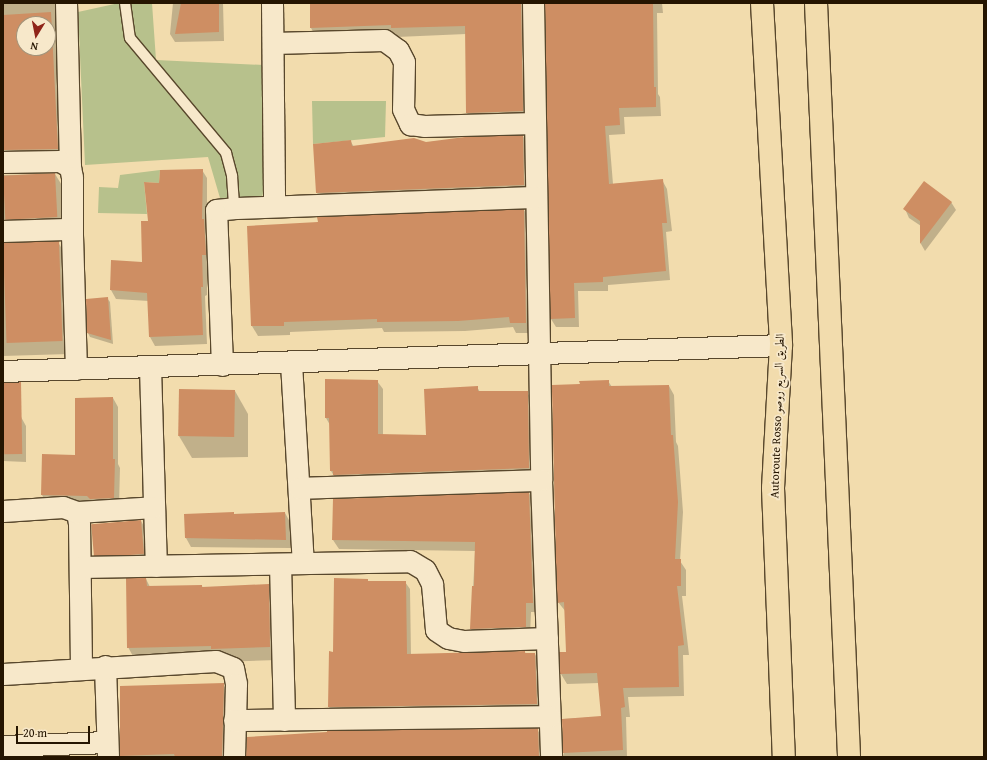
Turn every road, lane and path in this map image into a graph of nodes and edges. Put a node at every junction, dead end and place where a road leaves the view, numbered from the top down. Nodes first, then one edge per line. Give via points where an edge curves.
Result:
1 (66, 3) edge
2 (125, 3) edge
3 (272, 3) edge
4 (533, 3) edge
5 (762, 3) edge
6 (816, 3) edge
7 (273, 43) junction
8 (535, 123) junction
9 (3, 162) edge
10 (70, 167) junction
11 (536, 197) junction
12 (274, 206) junction
13 (234, 208) junction
14 (3, 231) edge
15 (72, 235) junction
16 (781, 345) junction
17 (538, 354) junction
18 (292, 363) junction
19 (222, 365) junction
20 (150, 368) junction
21 (76, 369) junction
22 (3, 371) edge
23 (541, 480) junction
24 (299, 488) junction
25 (154, 507) junction
26 (3, 511) edge
27 (76, 512) junction
28 (303, 563) junction
29 (280, 564) junction
30 (156, 566) junction
31 (80, 567) junction
32 (547, 638) junction
33 (105, 666) junction
34 (81, 668) junction
35 (3, 674) edge
36 (549, 716) junction
37 (234, 720) junction
38 (284, 720) junction
39 (3, 746) edge
40 (108, 750) edge
41 (234, 757) edge
42 (551, 757) edge
43 (784, 757) edge
44 (849, 757) edge

1 - 10 street
2 - 13 lane via 130,38 226,153 232,176
3 - 7 street
4 - 8 street
5 - 16 highway, Autoroute Rosso الطريق السريع روصو
6 - 44 highway
7 - 8 street via 384,40 398,50 404,62 403,109 410,124 424,126
7 - 12 street
8 - 11 street
9 - 10 street via 60,161
10 - 15 street
11 - 12 street
11 - 17 street
12 - 13 street
13 - 19 street via 222,208 216,210 215,214
14 - 15 street via 66,228
15 - 21 street
16 - 17 street
16 - 43 highway, Autoroute Rosso الطريق السريع روصو via 773,488
17 - 18 street
17 - 23 street
18 - 19 street
18 - 24 street
19 - 20 street
20 - 21 street
20 - 25 street
21 - 22 street
23 - 24 street
23 - 32 street
24 - 28 street
25 - 27 street
25 - 30 street
26 - 27 street via 63,507
27 - 31 street via 79,523
28 - 29 street
28 - 32 street via 410,561 425,570 432,584 436,630 448,638
29 - 30 street
29 - 38 street
30 - 31 street
31 - 34 street
32 - 36 street
33 - 34 street
33 - 37 street via 216,661 233,668 236,684
33 - 40 street
34 - 35 street
36 - 38 street
36 - 42 street
37 - 38 street
37 - 41 street
39 - 40 street

